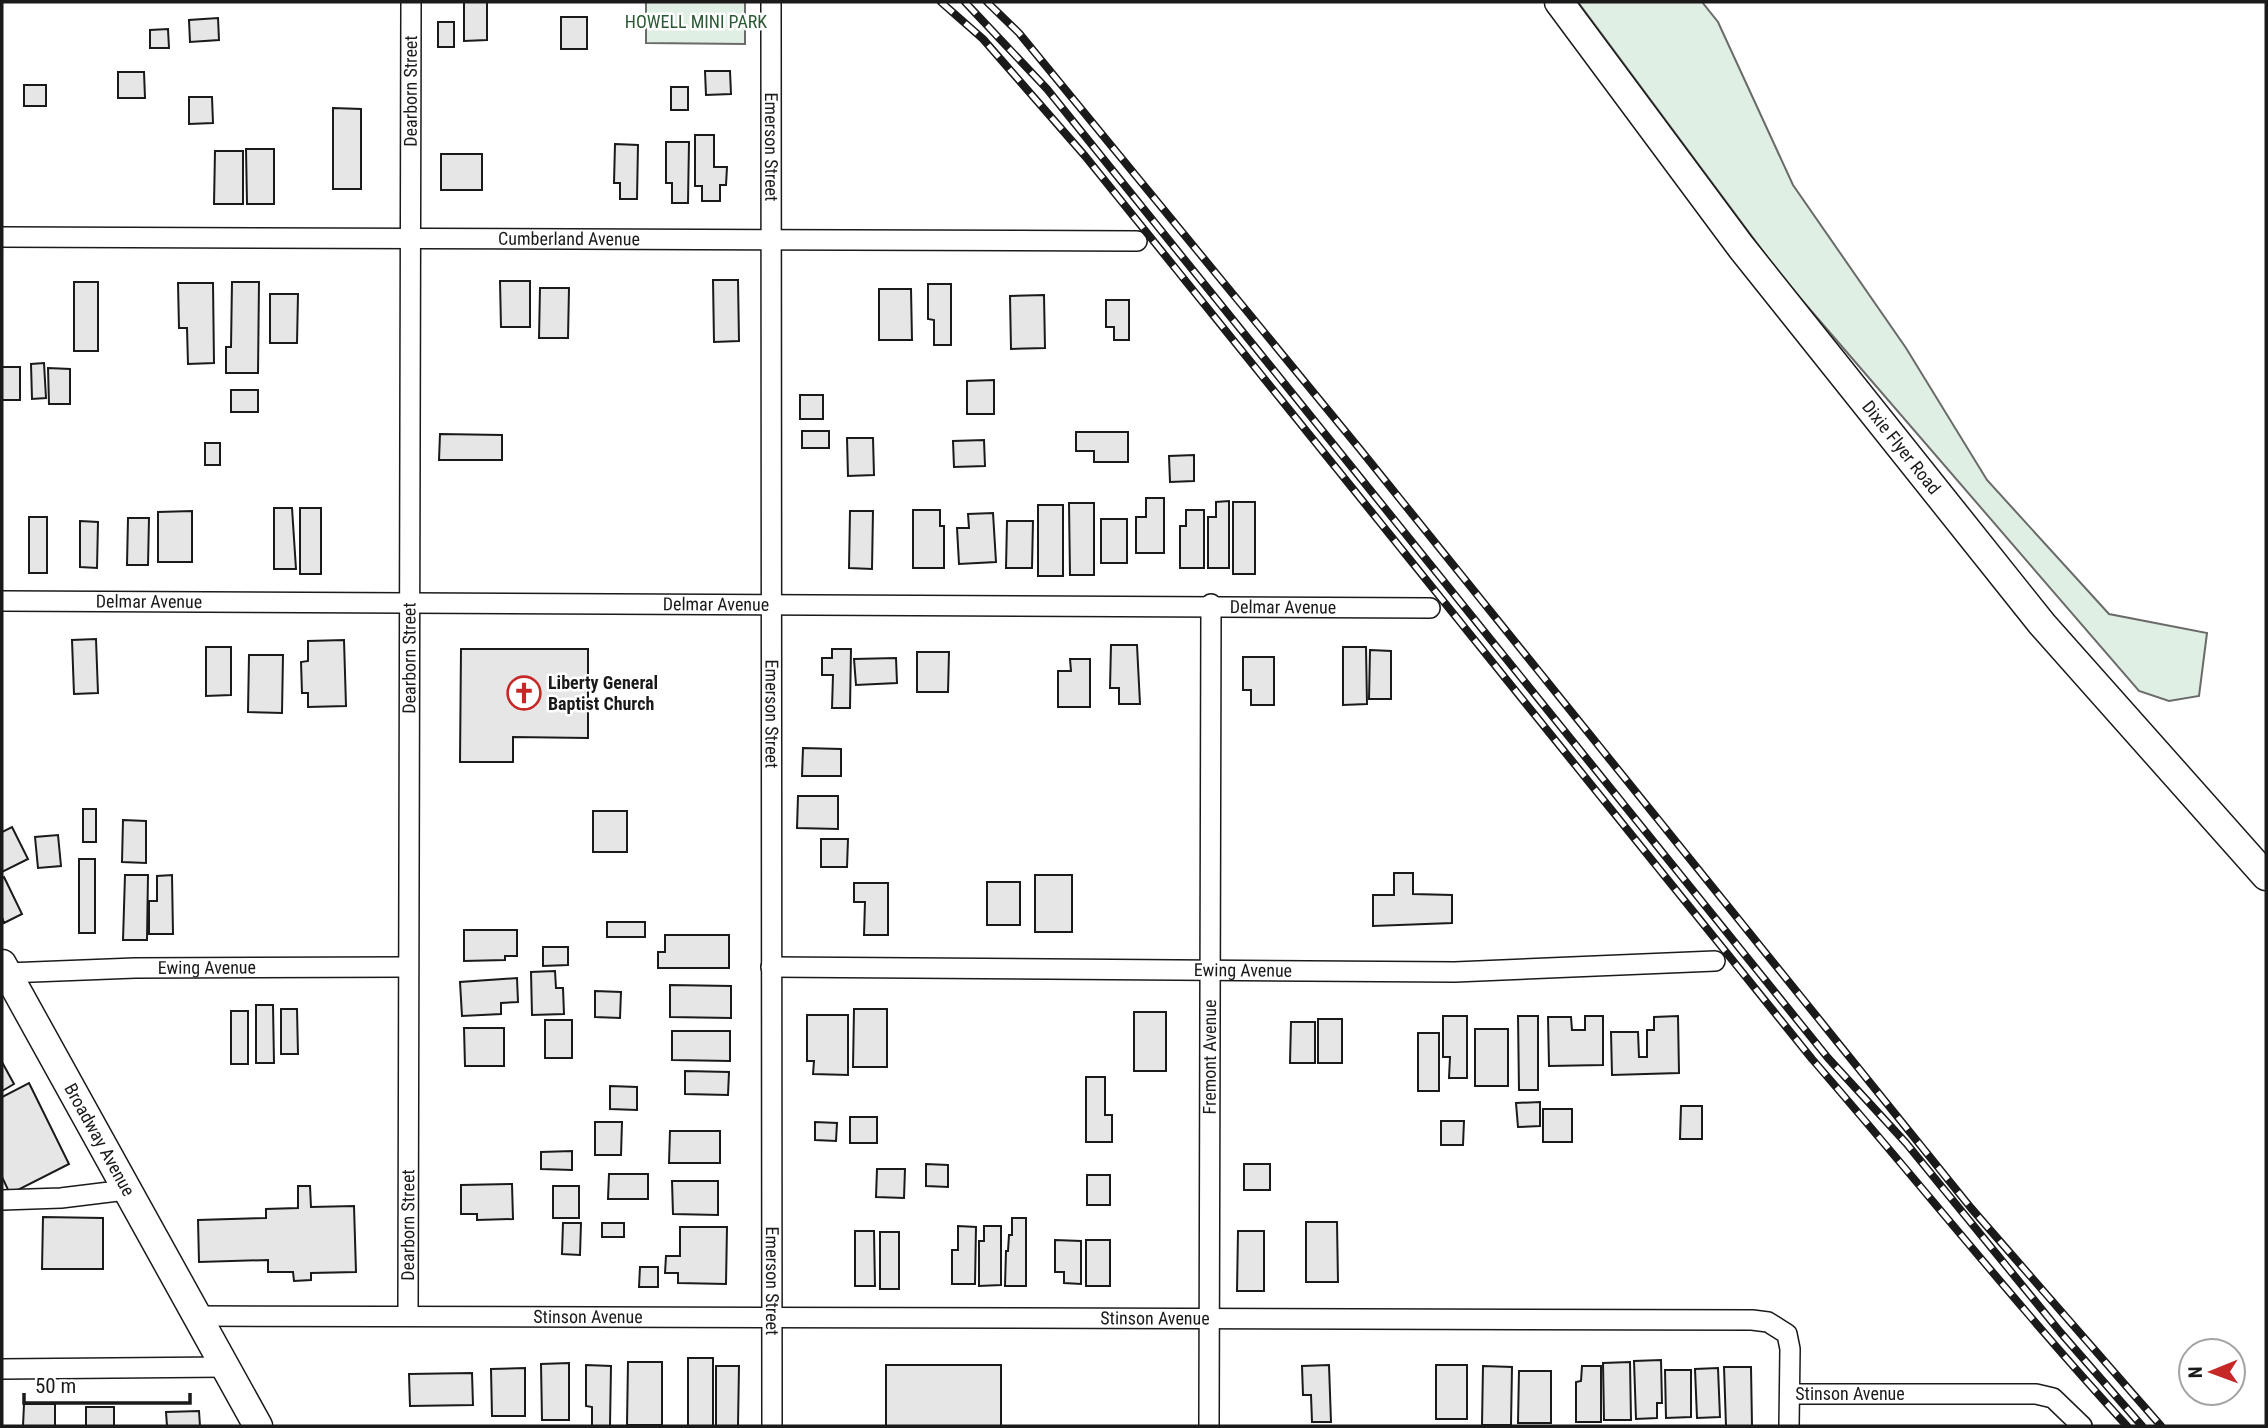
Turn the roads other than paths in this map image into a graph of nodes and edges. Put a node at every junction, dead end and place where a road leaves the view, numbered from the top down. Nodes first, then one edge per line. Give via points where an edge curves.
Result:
1 (411, 2) edge
2 (771, 2) edge
3 (1559, 2) edge
4 (2, 237) edge
5 (409, 238) junction
6 (771, 238) junction
7 (1138, 242) dead end
8 (2, 601) edge
9 (408, 602) junction
10 (771, 603) junction
11 (1211, 604) junction
12 (1430, 608) dead end
13 (2266, 876) edge
14 (1715, 961) dead end
15 (407, 967) junction
16 (771, 967) junction
17 (4, 968) edge
18 (1210, 969) junction
19 (126, 1190) junction
20 (2, 1200) edge
21 (196, 1316) junction
22 (408, 1316) junction
23 (771, 1317) junction
24 (1209, 1319) junction
25 (225, 1367) junction
26 (2, 1369) edge
27 (1790, 1394) junction
28 (258, 1426) edge
29 (772, 1426) edge
30 (1209, 1426) edge
31 (1789, 1426) edge
32 (2082, 1426) edge

1 - 5 street, Dearborn Street
2 - 6 street, Emerson Street
3 - 13 street, Dixie Flyer Road via 1741,247 2042,624
4 - 5 street, Cumberland Avenue
5 - 6 street, Cumberland Avenue
5 - 9 street, Dearborn Street
6 - 7 street, Cumberland Avenue
6 - 10 street, Emerson Street
8 - 9 street, Delmar Avenue
9 - 10 street, Delmar Avenue
9 - 15 street, Dearborn Street
10 - 11 street, Delmar Avenue
10 - 16 street, Emerson Street
11 - 12 street, Delmar Avenue
11 - 18 street, Fremont Avenue
14 - 18 street, Ewing Avenue via 1455,972
15 - 17 street, Ewing Avenue
15 - 22 street, Dearborn Street
16 - 18 street, Ewing Avenue
16 - 23 street, Emerson Street
17 - 19 street, Broadway Avenue
18 - 24 street, Fremont Avenue
19 - 20 street
19 - 21 street, Broadway Avenue
21 - 22 street, Stinson Avenue
21 - 25 street, Broadway Avenue
22 - 23 street, Stinson Avenue
23 - 24 street, Stinson Avenue
23 - 29 street, Emerson Street
24 - 27 street, Stinson Avenue via 1768,1322 1787,1334
24 - 30 street, Fremont Avenue
25 - 26 street
25 - 28 street
27 - 31 street
27 - 32 street, Stinson Avenue via 2036,1394 2053,1398

